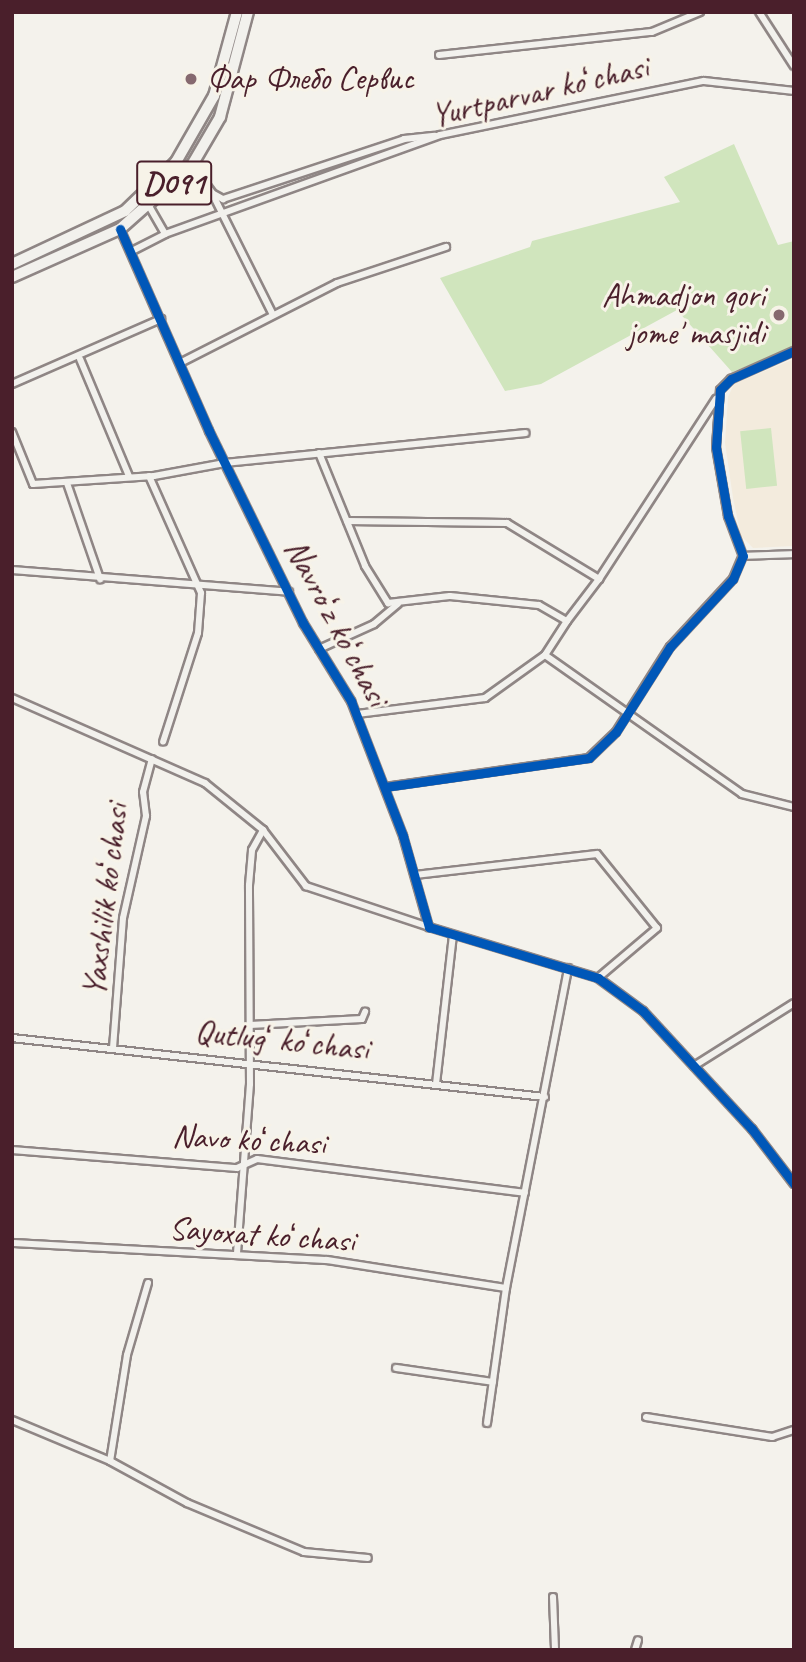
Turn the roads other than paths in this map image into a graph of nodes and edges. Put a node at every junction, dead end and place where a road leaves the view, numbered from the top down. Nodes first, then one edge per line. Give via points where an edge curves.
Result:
1 (237, 12) edge
2 (248, 12) edge
3 (700, 12) edge
4 (759, 12) edge
5 (439, 55) dead end
6 (794, 66) edge
7 (794, 91) edge
8 (440, 135) junction
9 (192, 165) junction
10 (153, 188) junction
11 (212, 193) junction
12 (161, 196) junction
13 (149, 206) junction
14 (223, 214) junction
15 (121, 229) junction
16 (165, 234) junction
17 (446, 247) dead end
18 (134, 250) junction
19 (12, 264) edge
20 (12, 277) edge
21 (273, 315) junction
22 (161, 319) junction
23 (794, 351) edge
24 (80, 359) junction
25 (180, 363) junction
26 (12, 384) edge
27 (719, 395) junction
28 (12, 432) edge
29 (526, 433) dead end
30 (318, 453) junction
31 (225, 463) junction
32 (130, 476) junction
33 (149, 476) junction
34 (67, 483) junction
35 (346, 521) junction
36 (794, 554) edge
37 (743, 556) junction
38 (12, 570) edge
39 (100, 579) junction
40 (599, 579) junction
41 (200, 585) junction
42 (289, 592) junction
43 (398, 604) junction
44 (567, 621) junction
45 (319, 649) junction
46 (545, 654) junction
47 (12, 698) edge
48 (632, 713) junction
49 (357, 714) junction
50 (163, 742) dead end
51 (152, 759) junction
52 (385, 787) junction
53 (794, 807) edge
54 (263, 830) junction
55 (415, 875) junction
56 (429, 928) junction
57 (453, 936) junction
58 (568, 968) junction
59 (598, 978) junction
60 (794, 1003) edge
61 (365, 1012) dead end
62 (250, 1025) junction
63 (12, 1038) edge
64 (113, 1048) junction
65 (250, 1061) junction
66 (694, 1066) junction
67 (436, 1084) junction
68 (545, 1097) junction
69 (12, 1150) edge
70 (247, 1162) junction
71 (794, 1184) edge
72 (525, 1193) junction
73 (12, 1243) edge
74 (237, 1254) junction
75 (148, 1283) dead end
76 (506, 1288) junction
77 (396, 1368) dead end
78 (493, 1382) junction
79 (646, 1417) dead end
80 (12, 1420) edge
81 (487, 1423) dead end
82 (794, 1430) edge
83 (110, 1461) junction
84 (368, 1558) dead end
85 (553, 1597) dead end
86 (638, 1640) dead end
87 (555, 1650) edge
88 (635, 1650) edge

1 - 10 highway, D091 via 222,74 200,124
2 - 9 highway, D091 via 220,117
3 - 5 street via 652,32
4 - 6 street
7 - 8 street, Yurtparvar koʻchasi via 704,81
8 - 11 street via 404,139 223,199
8 - 14 street, Yurtparvar koʻchasi
9 - 11 street
9 - 12 highway, D091
10 - 12 highway
10 - 19 highway, D091 via 108,222
11 - 14 street
12 - 13 highway, D091
13 - 15 highway, D091
13 - 16 street
14 - 16 street, Yurtparvar koʻchasi
14 - 21 street
15 - 18 street, Navroʻz koʻchasi
15 - 20 highway, D091
16 - 18 street, Yurtparvar koʻchasi
17 - 21 street via 337,283
18 - 22 street, Navroʻz koʻchasi
21 - 25 street
22 - 24 street via 88,347
22 - 25 street, Navroʻz koʻchasi
23 - 27 street via 731,379
24 - 26 street
24 - 32 street
25 - 31 street, Navroʻz koʻchasi
27 - 37 street via 716,447 728,516
27 - 40 street
28 - 34 street via 33,484
29 - 30 street
30 - 31 street
30 - 35 street
31 - 33 street
31 - 42 street, Navroʻz koʻchasi
32 - 33 street
32 - 34 street
33 - 41 street
34 - 39 street
35 - 40 street via 507,523
35 - 43 street via 365,566 388,603
36 - 37 street
37 - 48 street via 733,579 670,647
38 - 39 street
39 - 41 street
40 - 44 street
41 - 42 street
41 - 50 street via 198,633
42 - 45 street, Navroʻz koʻchasi
43 - 44 street via 450,596 490,600 539,605
43 - 45 street via 374,624
44 - 46 street
45 - 49 street, Navroʻz koʻchasi
46 - 48 street via 605,701
46 - 49 street via 485,698
47 - 51 street
48 - 52 street via 589,758
48 - 53 street via 742,794
49 - 52 street, Navroʻz koʻchasi
51 - 54 street via 205,783
51 - 64 street, Yaxshilik koʻchasi via 143,792 146,816 122,918
52 - 55 street, Navroʻz koʻchasi
54 - 56 street via 306,886
54 - 62 street via 253,850 249,885
55 - 56 street, Navroʻz koʻchasi
55 - 59 street via 597,854 657,928
56 - 57 street
57 - 58 street
57 - 67 street
58 - 59 street
58 - 68 street
59 - 66 street via 643,1011
60 - 66 street
61 - 62 street via 362,1019
62 - 65 street
63 - 64 street, Qutlugʻ koʻchasi
64 - 65 street, Qutlugʻ koʻchasi
65 - 67 street, Qutlugʻ koʻchasi
65 - 70 street
66 - 71 street
67 - 68 street, Qutlugʻ koʻchasi
68 - 72 street
69 - 70 street, Navo koʻchasi via 237,1168
70 - 72 street, Navo koʻchasi
70 - 74 street
72 - 76 street
73 - 74 street, Sayoxat koʻchasi
74 - 76 street, Sayoxat koʻchasi via 327,1260
75 - 83 street via 127,1355
76 - 78 street
77 - 78 street
78 - 81 street
79 - 82 street via 772,1437
80 - 83 street
83 - 84 street via 187,1503 304,1552
85 - 87 street
86 - 88 street

